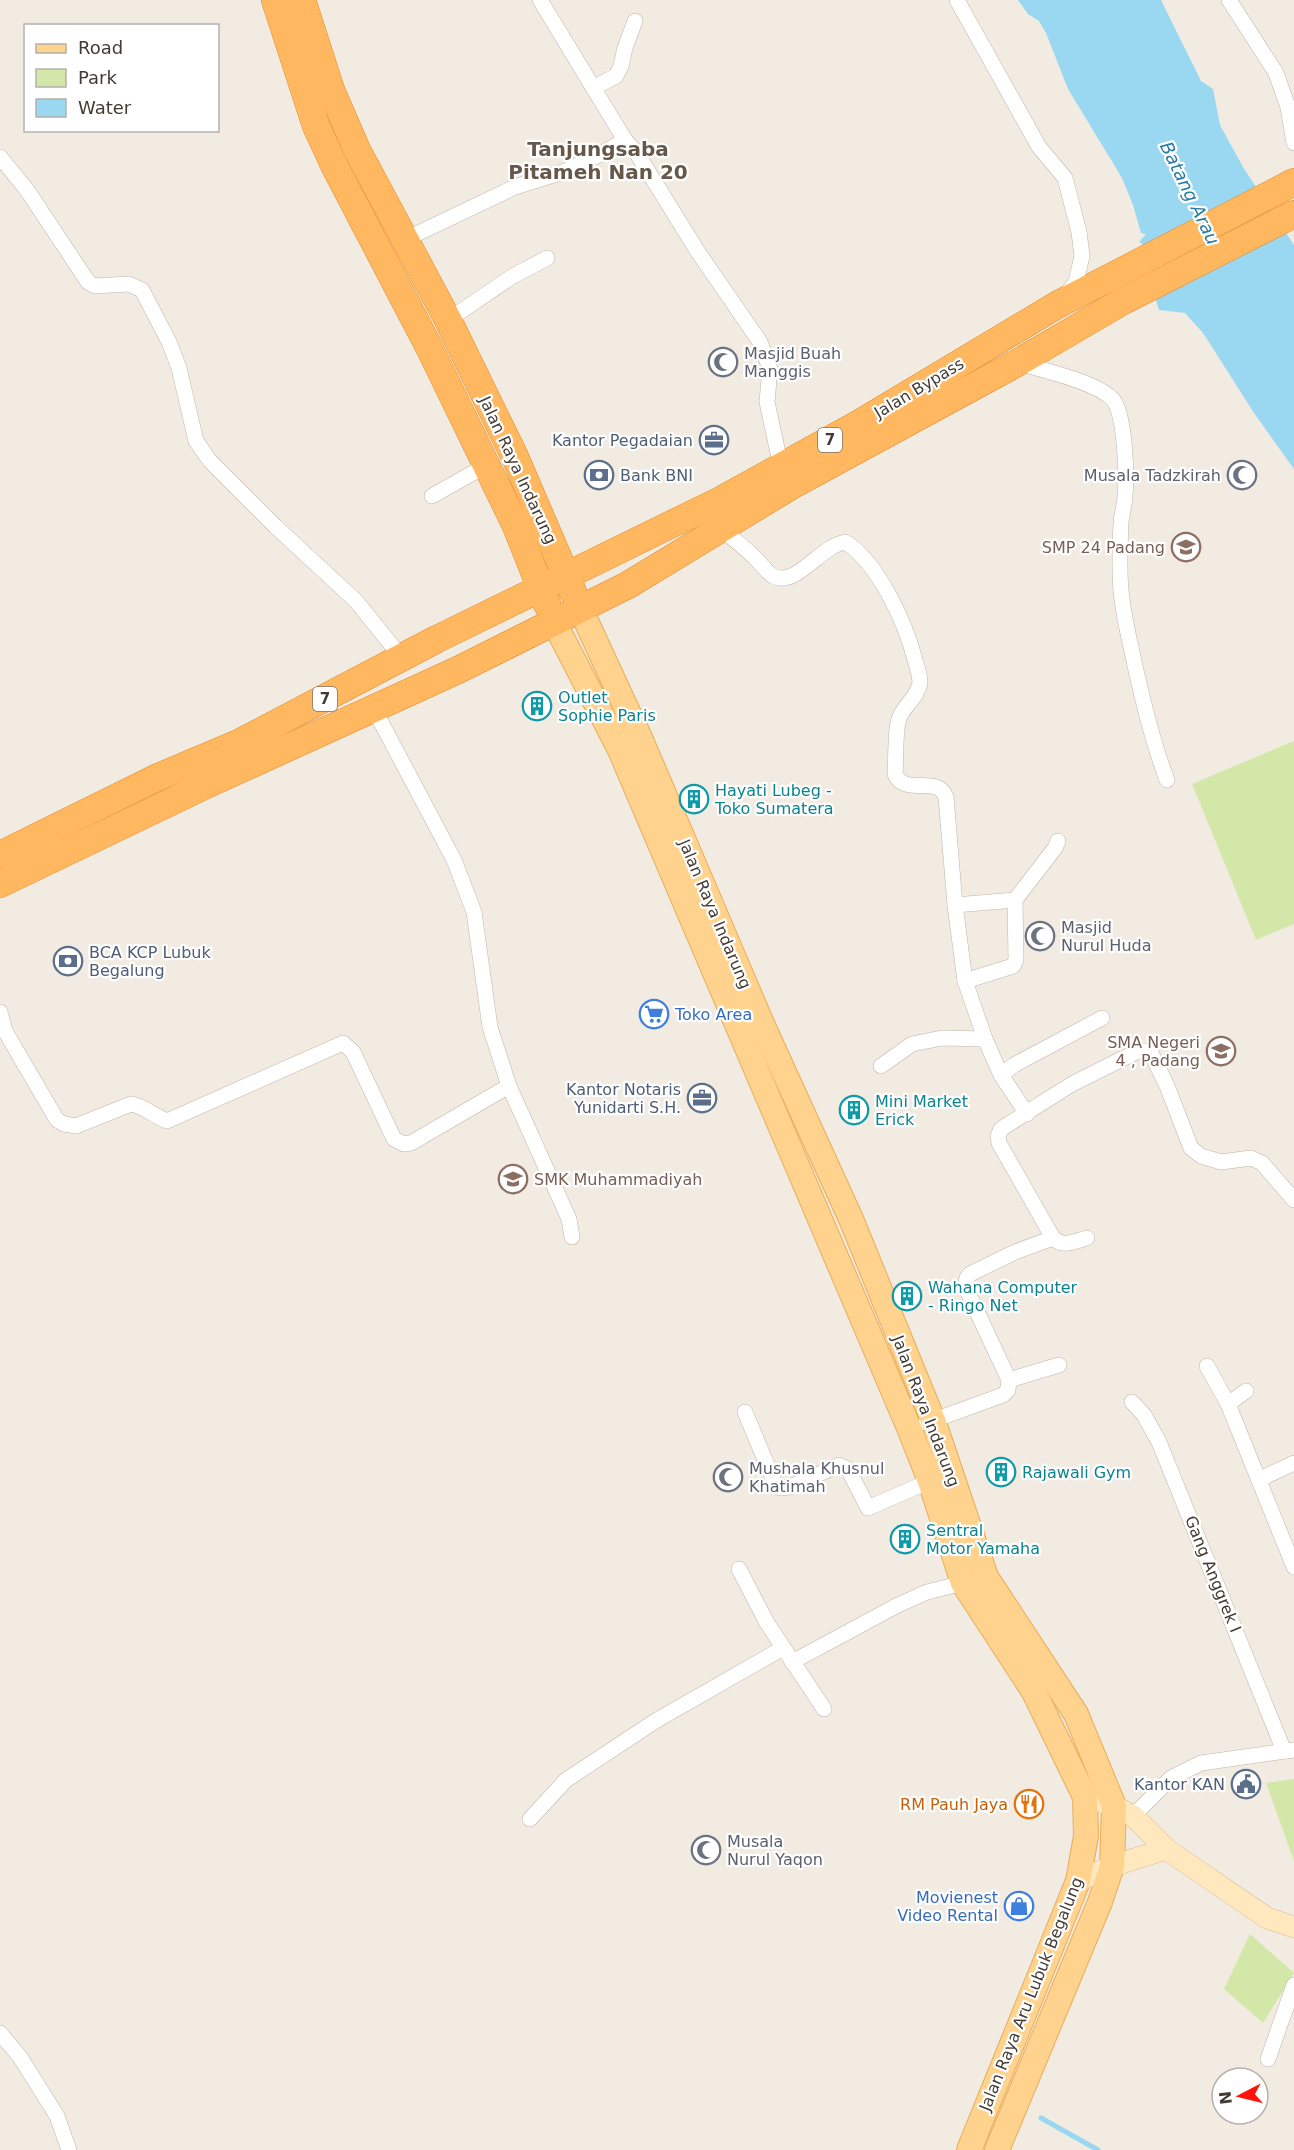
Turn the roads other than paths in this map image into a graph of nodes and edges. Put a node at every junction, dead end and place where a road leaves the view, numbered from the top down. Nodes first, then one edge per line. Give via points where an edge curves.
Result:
1 (275, 0) edge
2 (302, 0) edge
3 (540, 0) edge
4 (957, 0) edge
5 (1229, 0) edge
6 (635, 21) dead end
7 (593, 88) junction
8 (625, 140) junction
9 (1294, 143) edge
10 (0, 157) edge
11 (1294, 182) edge
12 (1294, 214) edge
13 (406, 239) junction
14 (548, 258) dead end
15 (1057, 305) junction
16 (448, 320) junction
17 (1017, 363) junction
18 (487, 465) junction
19 (781, 467) junction
20 (432, 496) dead end
21 (716, 532) junction
22 (566, 576) junction
23 (541, 588) junction
24 (580, 608) junction
25 (554, 622) junction
26 (402, 658) junction
27 (374, 710) junction
28 (1167, 780) dead end
29 (1058, 841) dead end
30 (0, 855) edge
31 (0, 884) edge
32 (1015, 900) junction
33 (955, 904) junction
34 (965, 981) junction
35 (0, 1012) edge
36 (1102, 1018) dead end
37 (985, 1039) junction
38 (881, 1066) dead end
39 (1001, 1075) junction
40 (509, 1086) junction
41 (1027, 1114) junction
42 (1294, 1200) edge
43 (856, 1230) junction
44 (572, 1237) dead end
45 (1053, 1238) junction
46 (1087, 1238) dead end
47 (830, 1242) junction
48 (1059, 1365) dead end
49 (1207, 1366) dead end
50 (1009, 1380) junction
51 (1246, 1391) dead end
52 (1132, 1402) dead end
53 (1228, 1404) junction
54 (745, 1412) dead end
55 (933, 1420) junction
56 (909, 1428) junction
57 (1294, 1463) edge
58 (1260, 1479) junction
59 (930, 1481) junction
60 (1294, 1567) edge
61 (739, 1569) dead end
62 (963, 1583) junction
63 (783, 1647) junction
64 (792, 1662) junction
65 (824, 1709) dead end
66 (1289, 1750) edge
67 (1085, 1797) junction
68 (1123, 1811) junction
69 (530, 1819) dead end
70 (1086, 1836) joint
71 (1166, 1849) junction
72 (1112, 1866) junction
73 (1078, 1881) junction
74 (1294, 1927) edge
75 (1294, 1985) edge
76 (0, 2033) edge
77 (1268, 2059) dead end
78 (69, 2150) edge
79 (969, 2150) edge
80 (997, 2150) edge

1 - 18 highway, Jalan Raya Indarung via 316,126
2 - 13 highway, Jalan Raya Indarung via 331,90 357,150
3 - 7 street
4 - 15 street via 1039,147 1065,178 1080,232 1082,256 1076,282
5 - 9 street via 1276,73 1288,107
6 - 7 street via 616,76
7 - 8 street
8 - 13 street via 563,172 515,187
8 - 19 street via 760,342 770,369 767,402
10 - 26 street via 27,190 88,282 95,286 129,284 142,290 179,368 196,441 274,526 356,601
11 - 15 highway, Jalan Bypass / 7
12 - 17 highway, Jalan Bypass via 1123,301
13 - 16 highway, Jalan Raya Indarung
14 - 16 street via 513,276
15 - 19 highway, Jalan Bypass / 7
16 - 22 highway, Jalan Raya Indarung via 515,457
17 - 21 highway, Jalan Bypass via 791,486
17 - 28 street via 1107,393 1119,412 1126,461 1121,590 1142,696
18 - 20 street
18 - 23 highway, Jalan Raya Indarung
19 - 22 highway, Jalan Bypass / 7
21 - 24 highway, Jalan Bypass / 7 via 628,585
21 - 33 street via 753,555 772,576 786,579 835,544 845,543 862,557 885,587 900,614 919,675 918,691 898,718 895,774 905,785 936,787 944,792
22 - 23 highway, Jalan Bypass / 7
22 - 24 highway, Jalan Raya Indarung
23 - 25 highway, Jalan Raya Indarung
23 - 26 highway, 7
24 - 25 highway, Jalan Bypass / 7
24 - 43 main road, Jalan Raya Indarung
25 - 27 highway, 7
25 - 47 main road, Jalan Raya Indarung via 620,750
26 - 30 highway, 7 via 239,743 156,778
27 - 31 highway, 7 via 169,802
27 - 40 street via 454,860 474,912 490,1027
29 - 32 street
32 - 33 street
32 - 34 street via 1013,966
33 - 34 street
34 - 37 street
35 - 40 street via 5,1031 57,1120 76,1126 130,1104 167,1121 343,1043 353,1052 394,1140 404,1144
36 - 39 street
37 - 38 street via 942,1038 912,1044
37 - 39 street
39 - 41 street
40 - 44 street via 569,1220
41 - 42 street via 1072,1084 1145,1050 1152,1055 1167,1086 1191,1148 1201,1156 1221,1162 1251,1158 1262,1163
41 - 45 street via 1001,1129 999,1143
43 - 47 main road
43 - 55 main road, Jalan Raya Indarung
45 - 46 street via 1063,1244
45 - 50 street via 1015,1252 967,1278 967,1293
47 - 56 main road, Jalan Raya Indarung
48 - 50 street
49 - 53 street
50 - 55 street via 1003,1395
51 - 53 street
52 - 66 street, Gang Anggrek I via 1159,1442
53 - 58 street
54 - 59 street via 774,1484 780,1488 838,1465 848,1469 868,1508 872,1508
55 - 56 street
55 - 68 main road, Jalan Raya Indarung via 986,1577 1076,1714
56 - 59 main road, Jalan Raya Indarung
57 - 58 street
58 - 60 street
59 - 62 main road, Jalan Raya Indarung
61 - 63 street
62 - 64 street via 896,1606
62 - 67 main road, Jalan Raya Indarung via 1034,1692
63 - 64 street
63 - 69 street via 657,1720 566,1780
64 - 65 street
66 - 68 street via 1201,1764 1171,1778
67 - 68 main road
67 - 70 main road, Jalan Raya Indarung
68 - 71 main road
68 - 72 main road, Jalan Raya Indarung
70 - 73 main road, Jalan Raya Aru Lubuk Begalung
71 - 72 main road
71 - 74 main road via 1267,1918
72 - 73 main road
72 - 80 main road, Jalan Raya Aru Lubuk Begalung
73 - 79 main road, Jalan Raya Aru Lubuk Begalung
75 - 77 street
76 - 78 street via 57,2116

